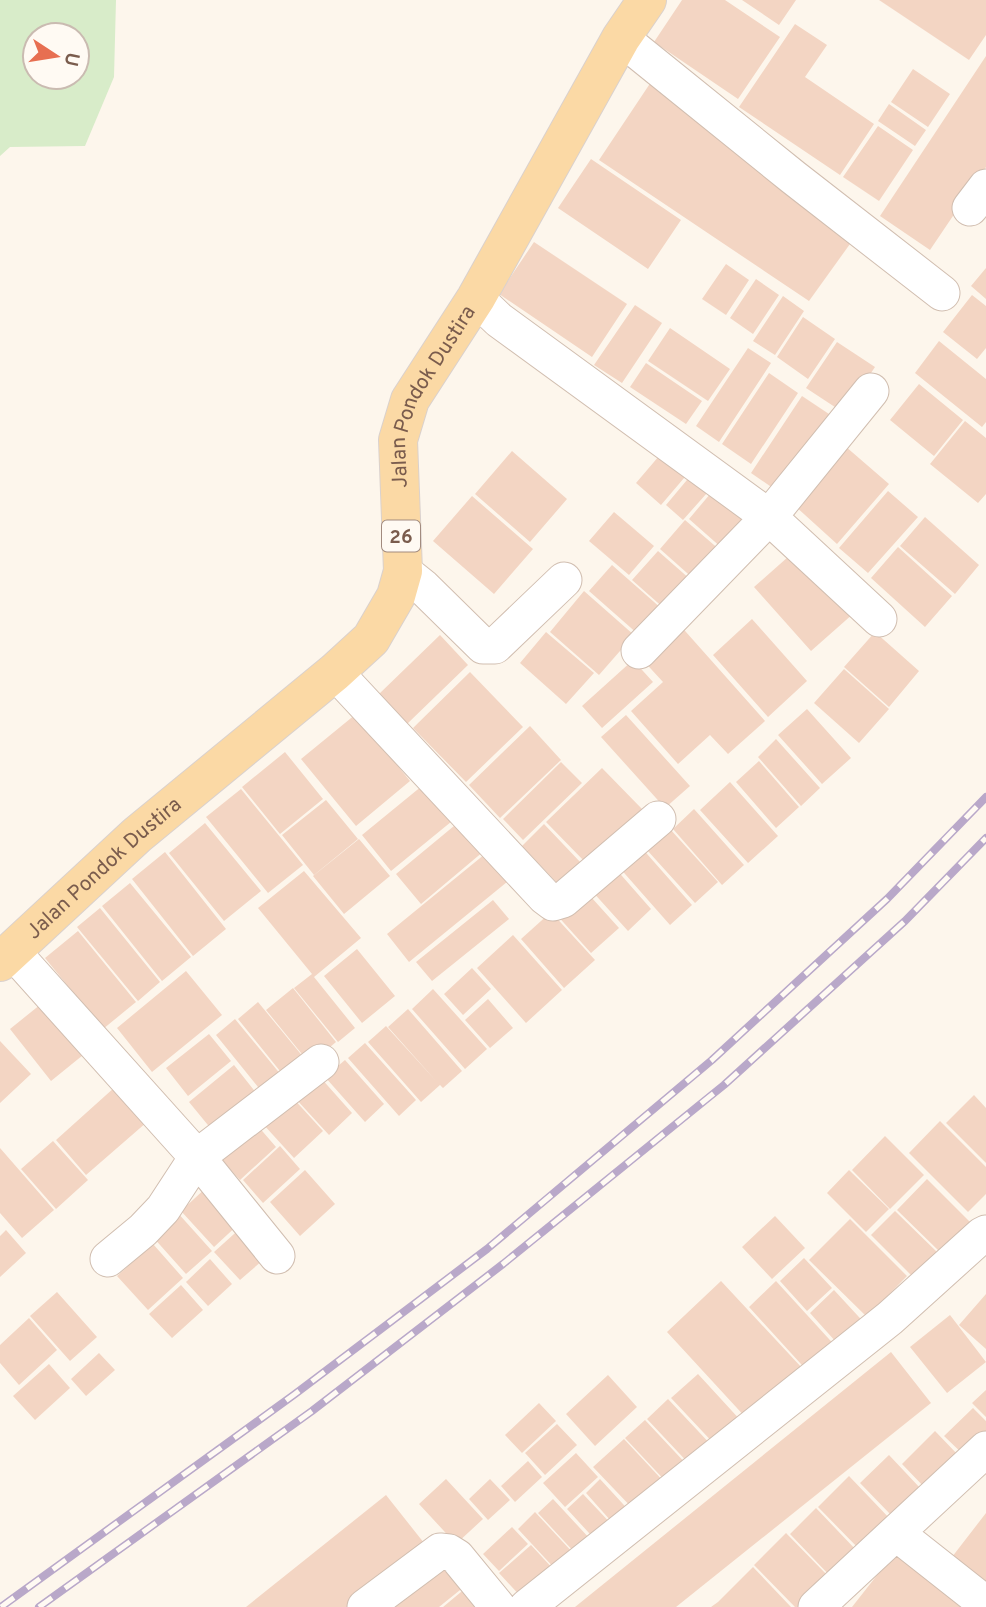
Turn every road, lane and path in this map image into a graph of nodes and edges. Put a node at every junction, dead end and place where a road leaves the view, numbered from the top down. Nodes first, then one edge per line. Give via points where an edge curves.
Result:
1 (647, 0) edge
2 (621, 38) junction
3 (942, 293) dead end
4 (476, 298) junction
5 (872, 391) dead end
6 (769, 517) junction
7 (403, 571) junction
8 (564, 580) dead end
9 (879, 620) dead end
10 (639, 651) dead end
11 (335, 672) junction
12 (658, 819) dead end
13 (6, 956) edge
14 (321, 1062) dead end
15 (197, 1157) junction
16 (986, 1233) edge
17 (277, 1256) dead end
18 (108, 1259) dead end
19 (986, 1449) edge
20 (896, 1534) junction
21 (986, 1604) edge
22 (365, 1607) edge
23 (498, 1607) edge
24 (527, 1607) edge
25 (816, 1607) edge

1 - 2 main road, Jalan Pondok Dustira / 26
2 - 3 street
2 - 4 main road, Jalan Pondok Dustira / 26
4 - 6 street via 499,320
4 - 7 main road, Jalan Pondok Dustira / 26 via 410,400 398,440
5 - 6 street
6 - 9 street
6 - 10 street
7 - 8 street via 483,646 495,646
7 - 11 main road, Jalan Pondok Dustira / 26 via 396,596 371,639
11 - 12 street via 553,903 563,900
11 - 13 main road, Jalan Pondok Dustira / 26 via 137,835
13 - 15 street
14 - 15 street
15 - 17 street
15 - 18 street via 163,1209
16 - 24 street via 890,1318
19 - 20 street
20 - 21 street
20 - 25 street
22 - 23 street via 440,1551 457,1557

